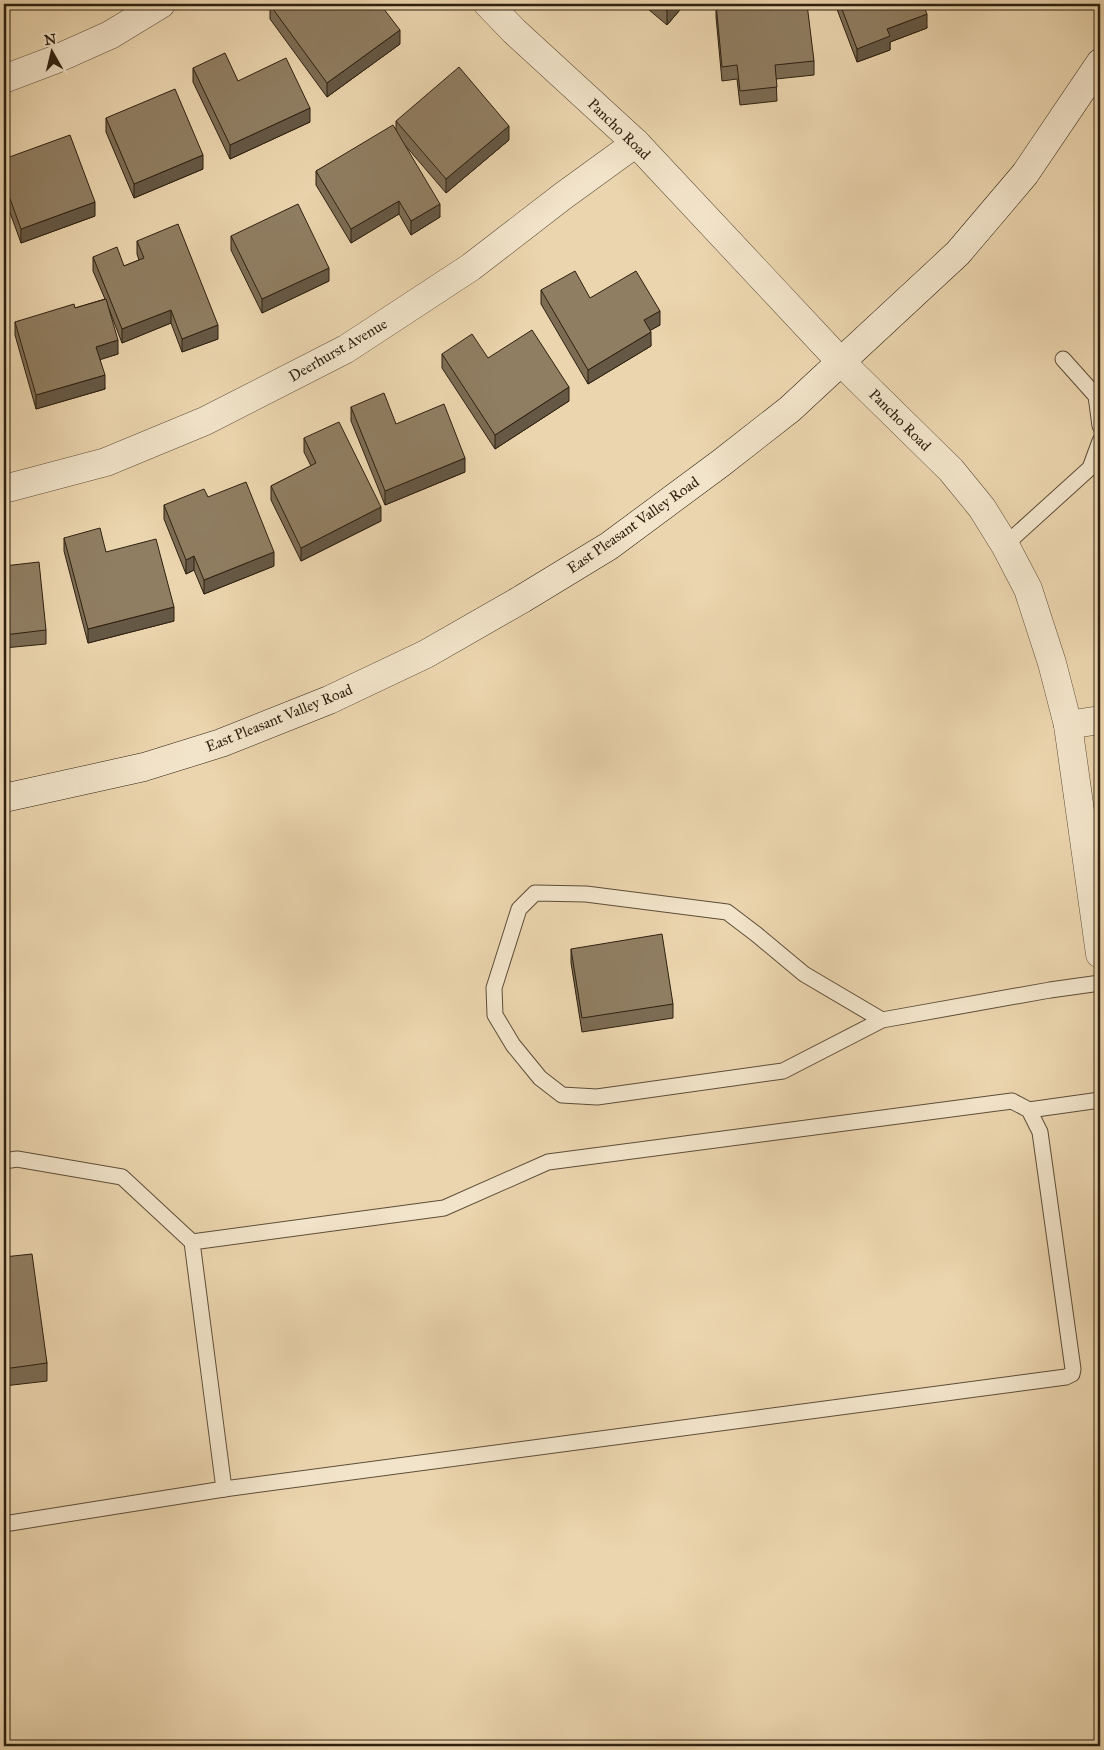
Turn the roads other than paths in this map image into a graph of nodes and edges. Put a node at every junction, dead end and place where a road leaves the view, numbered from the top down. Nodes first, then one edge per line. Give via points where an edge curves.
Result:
1 (161, 4) edge
2 (488, 4) edge
3 (1100, 63) edge
4 (4, 79) edge
5 (636, 143) junction
6 (1063, 360) dead end
7 (842, 362) junction
8 (1098, 395) edge
9 (1100, 426) edge
10 (1100, 441) edge
11 (4, 489) edge
12 (1006, 545) junction
13 (1100, 720) edge
14 (1068, 725) junction
15 (4, 798) edge
16 (1100, 954) edge
17 (1100, 983) edge
18 (882, 1020) junction
19 (1100, 1100) edge
20 (1029, 1110) junction
21 (4, 1161) edge
22 (192, 1242) junction
23 (224, 1489) junction
24 (4, 1524) edge

1 - 4 street via 110,35
2 - 5 street, Pancho Road
3 - 7 street, East Pleasant Valley Road via 1025,174 958,253
5 - 7 street, Pancho Road
5 - 11 street, Deerhurst Avenue via 471,267 346,349 205,421 106,462
6 - 8 lane
7 - 12 street, Pancho Road via 951,470 982,508
7 - 15 street, East Pleasant Valley Road via 790,409 609,546 426,654 329,700 221,743 144,767
8 - 9 lane
10 - 12 lane via 1090,468
12 - 14 street, Pancho Road via 1028,589
13 - 14 street
14 - 16 street, Pancho Road
17 - 18 lane
18 - 18 lane via 804,974 727,912 586,894 535,893 519,909 494,988 495,1015 513,1045 540,1078 562,1095 596,1097 783,1071
19 - 20 lane
20 - 22 lane via 1012,1101 548,1162 444,1208
20 - 23 lane via 1040,1132 1072,1374
21 - 22 lane via 17,1159 122,1176
22 - 23 lane
23 - 24 lane

